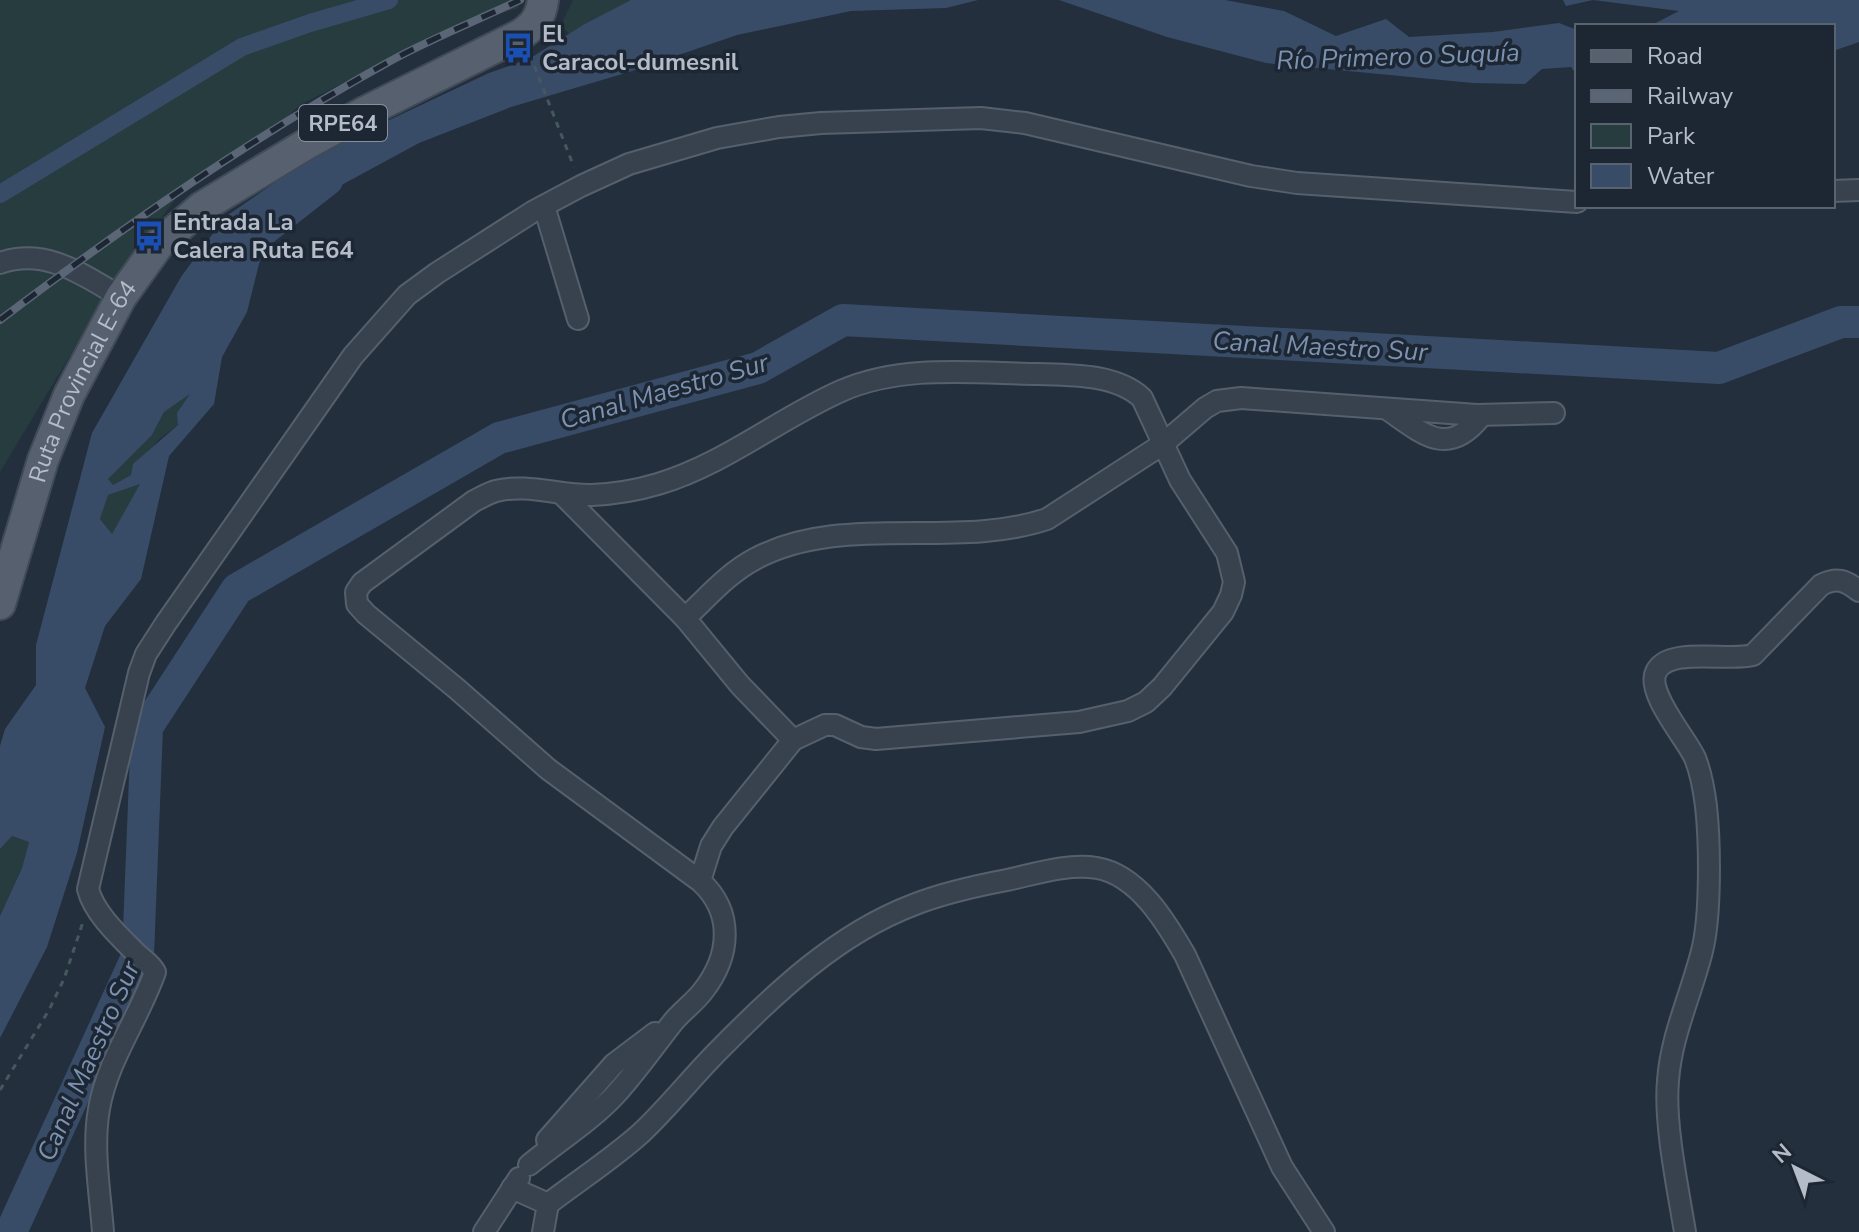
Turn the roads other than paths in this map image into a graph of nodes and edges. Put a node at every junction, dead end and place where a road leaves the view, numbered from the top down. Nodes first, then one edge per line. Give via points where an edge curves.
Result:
1 (543, 0) edge
2 (1859, 190) edge
3 (1835, 191) edge
4 (1575, 202) edge
5 (544, 206) junction
6 (0, 263) edge
7 (121, 297) junction
8 (578, 319) dead end
9 (1554, 413) dead end
10 (1163, 444) junction
11 (561, 493) junction
12 (1859, 591) edge
13 (0, 604) edge
14 (685, 618) junction
15 (793, 740) junction
16 (700, 881) junction
17 (512, 1188) junction
18 (548, 1204) junction
19 (103, 1232) edge
20 (484, 1232) edge
21 (543, 1232) edge
22 (1324, 1232) edge
23 (1685, 1232) edge

1 - 7 main road, Ruta Provincial E-64 / RPE64 via 536,22 520,35 342,124 202,207 159,244
2 - 3 street
4 - 5 street via 1373,190 1251,176 1025,123 981,118 821,123 717,138 629,164
5 - 8 street
5 - 19 street via 437,273 387,316 353,356 146,654 88,889 112,927 155,972 99,1106
6 - 7 street via 31,257 52,260
7 - 13 main road, Ruta Provincial E-64 / RPE64 via 55,426
9 - 10 street via 1482,415 1231,398 1205,408
10 - 11 street via 1142,398 1118,383 1060,375 932,372 844,390 750,443 656,485 593,495
10 - 14 street via 1069,506 1025,526 827,538 774,549 736,570
10 - 15 street via 1227,553 1234,582 1223,612 1146,702 1079,722 876,739 825,725
11 - 14 street
11 - 16 street via 511,489 474,501 362,583 357,604 548,769
12 - 23 street via 1848,582 1831,580 1753,655 1669,660 1653,677 1655,690 1695,758 1706,808 1703,949 1672,1047 1667,1083
14 - 15 street
15 - 16 street via 723,827
16 - 17 street via 714,893 726,925 715,972 703,992 614,1064 555,1129
17 - 18 street
17 - 20 street
18 - 21 street
18 - 22 street via 639,1134 805,969 851,936 911,905 962,889 1062,869 1098,868 1137,889 1167,925 1282,1167

